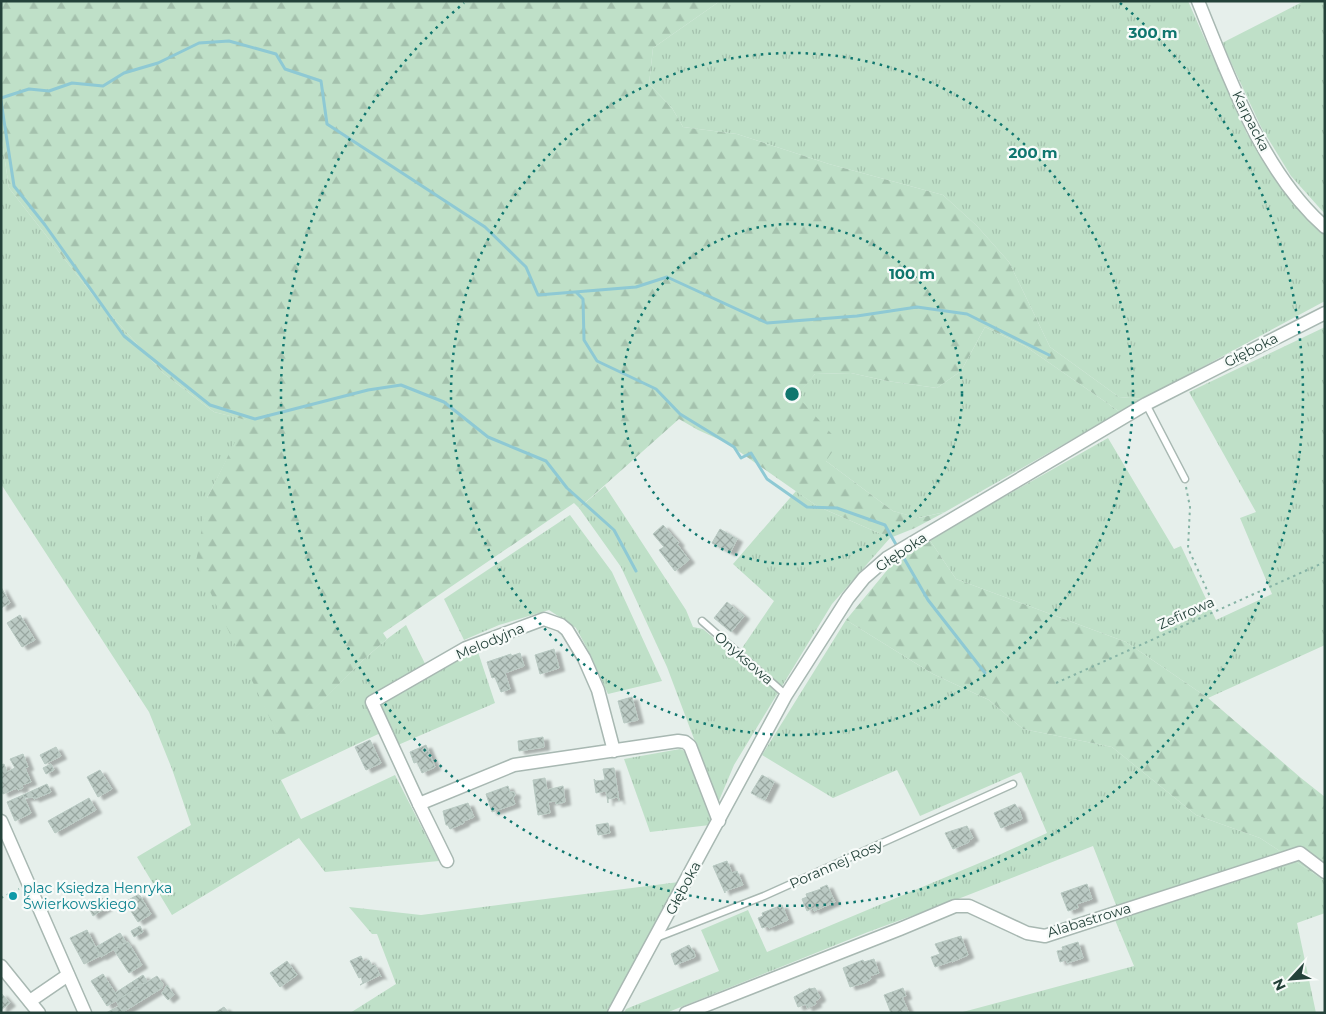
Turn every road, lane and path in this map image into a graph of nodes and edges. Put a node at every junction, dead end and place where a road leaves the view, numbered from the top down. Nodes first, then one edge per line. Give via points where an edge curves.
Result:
1 (1198, 1) edge
2 (1325, 227) edge
3 (1325, 313) edge
4 (1146, 404) junction
5 (1185, 479) joint
6 (1325, 562) edge
7 (1216, 610) junction
8 (702, 621) dead end
9 (1056, 683) dead end
10 (786, 695) junction
11 (614, 751) junction
12 (1014, 784) dead end
13 (419, 804) junction
14 (1, 821) edge
15 (719, 821) junction
16 (447, 861) dead end
17 (1325, 872) edge
18 (656, 938) junction
19 (1, 966) edge
20 (68, 975) junction
21 (30, 1002) junction
22 (39, 1013) edge
23 (84, 1013) edge
24 (614, 1013) edge
25 (686, 1013) edge

1 - 2 street, Karpacka via 1254,131 1281,176 1313,217
3 - 4 street, Głęboka
4 - 5 lane
4 - 10 street, Głęboka via 888,558 864,578 848,598
5 - 7 path via 1190,507 1188,548
6 - 7 path, Zefirowa
7 - 9 path, Zefirowa
8 - 10 lane, Onyksowa
10 - 15 street, Głęboka
11 - 13 street via 514,765
11 - 13 street, Melodyjna via 598,690 580,652 567,630 544,619 466,648 372,702
11 - 15 street via 685,742 690,746
12 - 18 lane, Porannej Rosy via 764,896
13 - 16 street, Melodyjna
14 - 20 street
15 - 18 street, Głęboka
17 - 25 street, Alabastrowa via 1300,853 1045,936 1027,933 969,906 955,906
18 - 24 street, Głęboka
19 - 21 street
20 - 21 street
20 - 23 street
21 - 22 street

